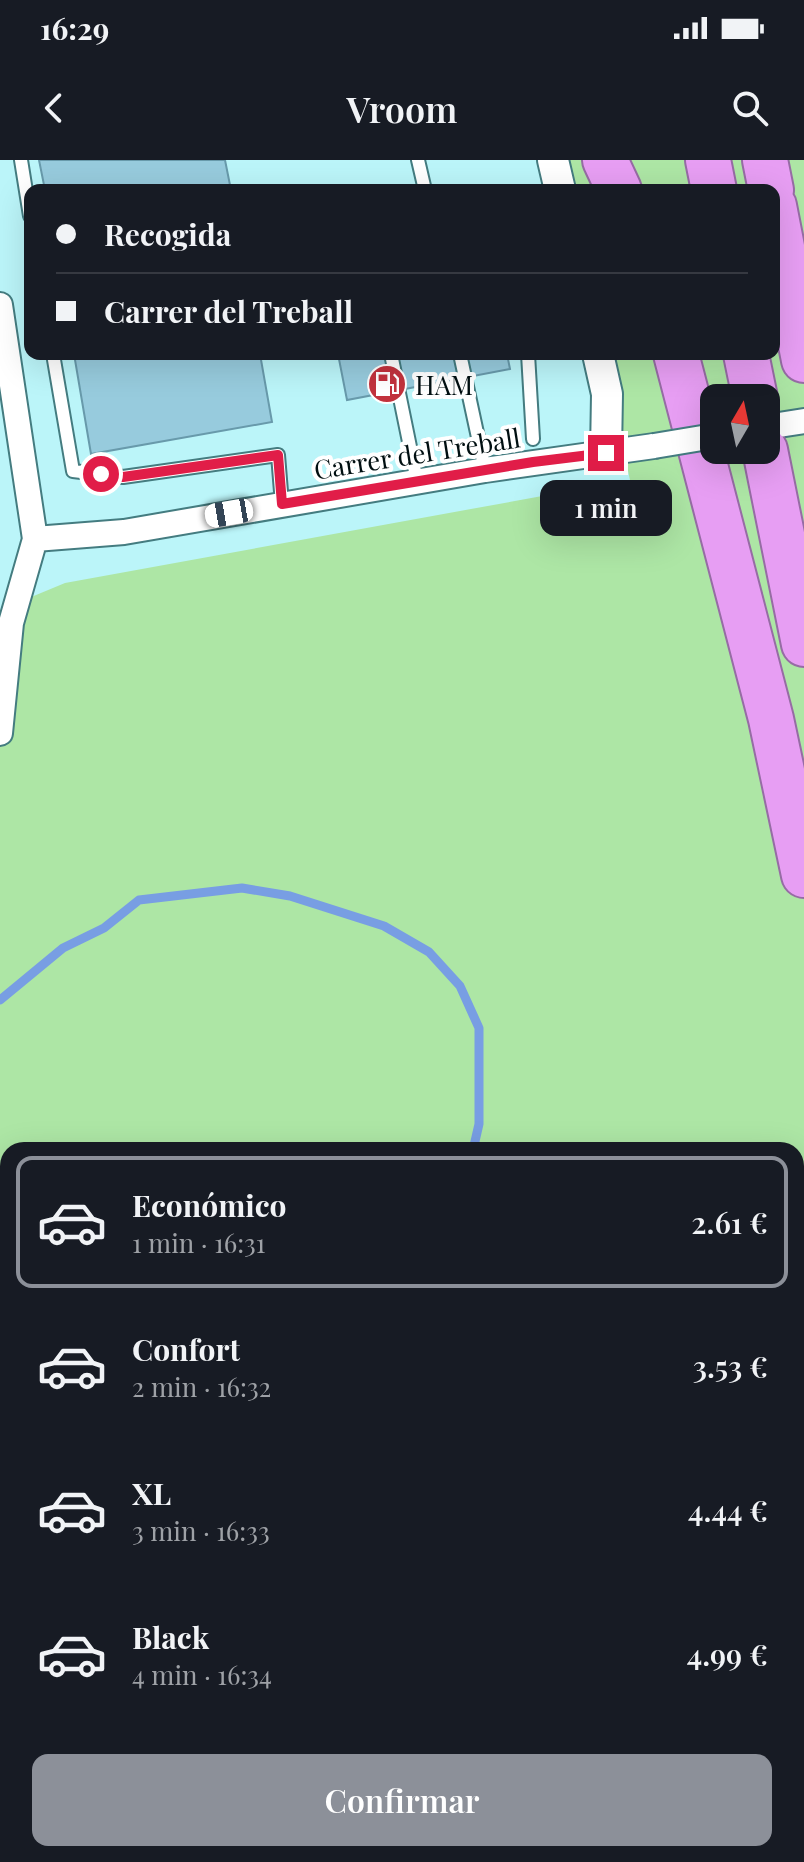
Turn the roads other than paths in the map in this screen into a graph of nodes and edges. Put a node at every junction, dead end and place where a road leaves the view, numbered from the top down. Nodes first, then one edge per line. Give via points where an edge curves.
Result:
1 (21, 160) edge
2 (418, 160) edge
3 (553, 160) edge
4 (605, 160) edge
5 (708, 160) edge
6 (765, 160) edge
7 (25, 184) edge
8 (424, 184) edge
9 (559, 184) edge
10 (616, 184) edge
11 (713, 184) edge
12 (770, 184) edge
13 (780, 237) edge
14 (0, 305) edge
15 (54, 360) edge
16 (392, 360) edge
17 (461, 360) edge
18 (528, 360) edge
19 (599, 360) edge
20 (678, 360) edge
21 (747, 360) edge
22 (804, 360) edge
23 (752, 384) edge
24 (804, 421) edge
25 (780, 425) edge
26 (700, 438) edge
27 (533, 439) dead end
28 (606, 453) junction
29 (768, 464) edge
30 (485, 470) junction
31 (417, 481) junction
32 (282, 504) junction
33 (35, 539) junction
34 (804, 644) edge
35 (0, 733) edge
36 (804, 875) edge

1 - 7 lane
2 - 8 lane
3 - 9 street
4 - 10 highway
5 - 11 highway
6 - 12 highway
13 - 22 highway
14 - 33 street
15 - 32 lane via 73,471 123,477 278,455
16 - 31 lane
17 - 30 lane
18 - 27 lane
19 - 28 street via 607,394
20 - 36 highway via 771,719
21 - 23 highway
24 - 25 street
26 - 28 street, Carrer del Treball, bridge
28 - 30 street, Carrer del Treball
29 - 34 highway
30 - 31 street, Carrer del Treball
31 - 32 street, Carrer del Treball
32 - 33 street, Carrer del Treball via 124,532
33 - 35 street via 11,623

